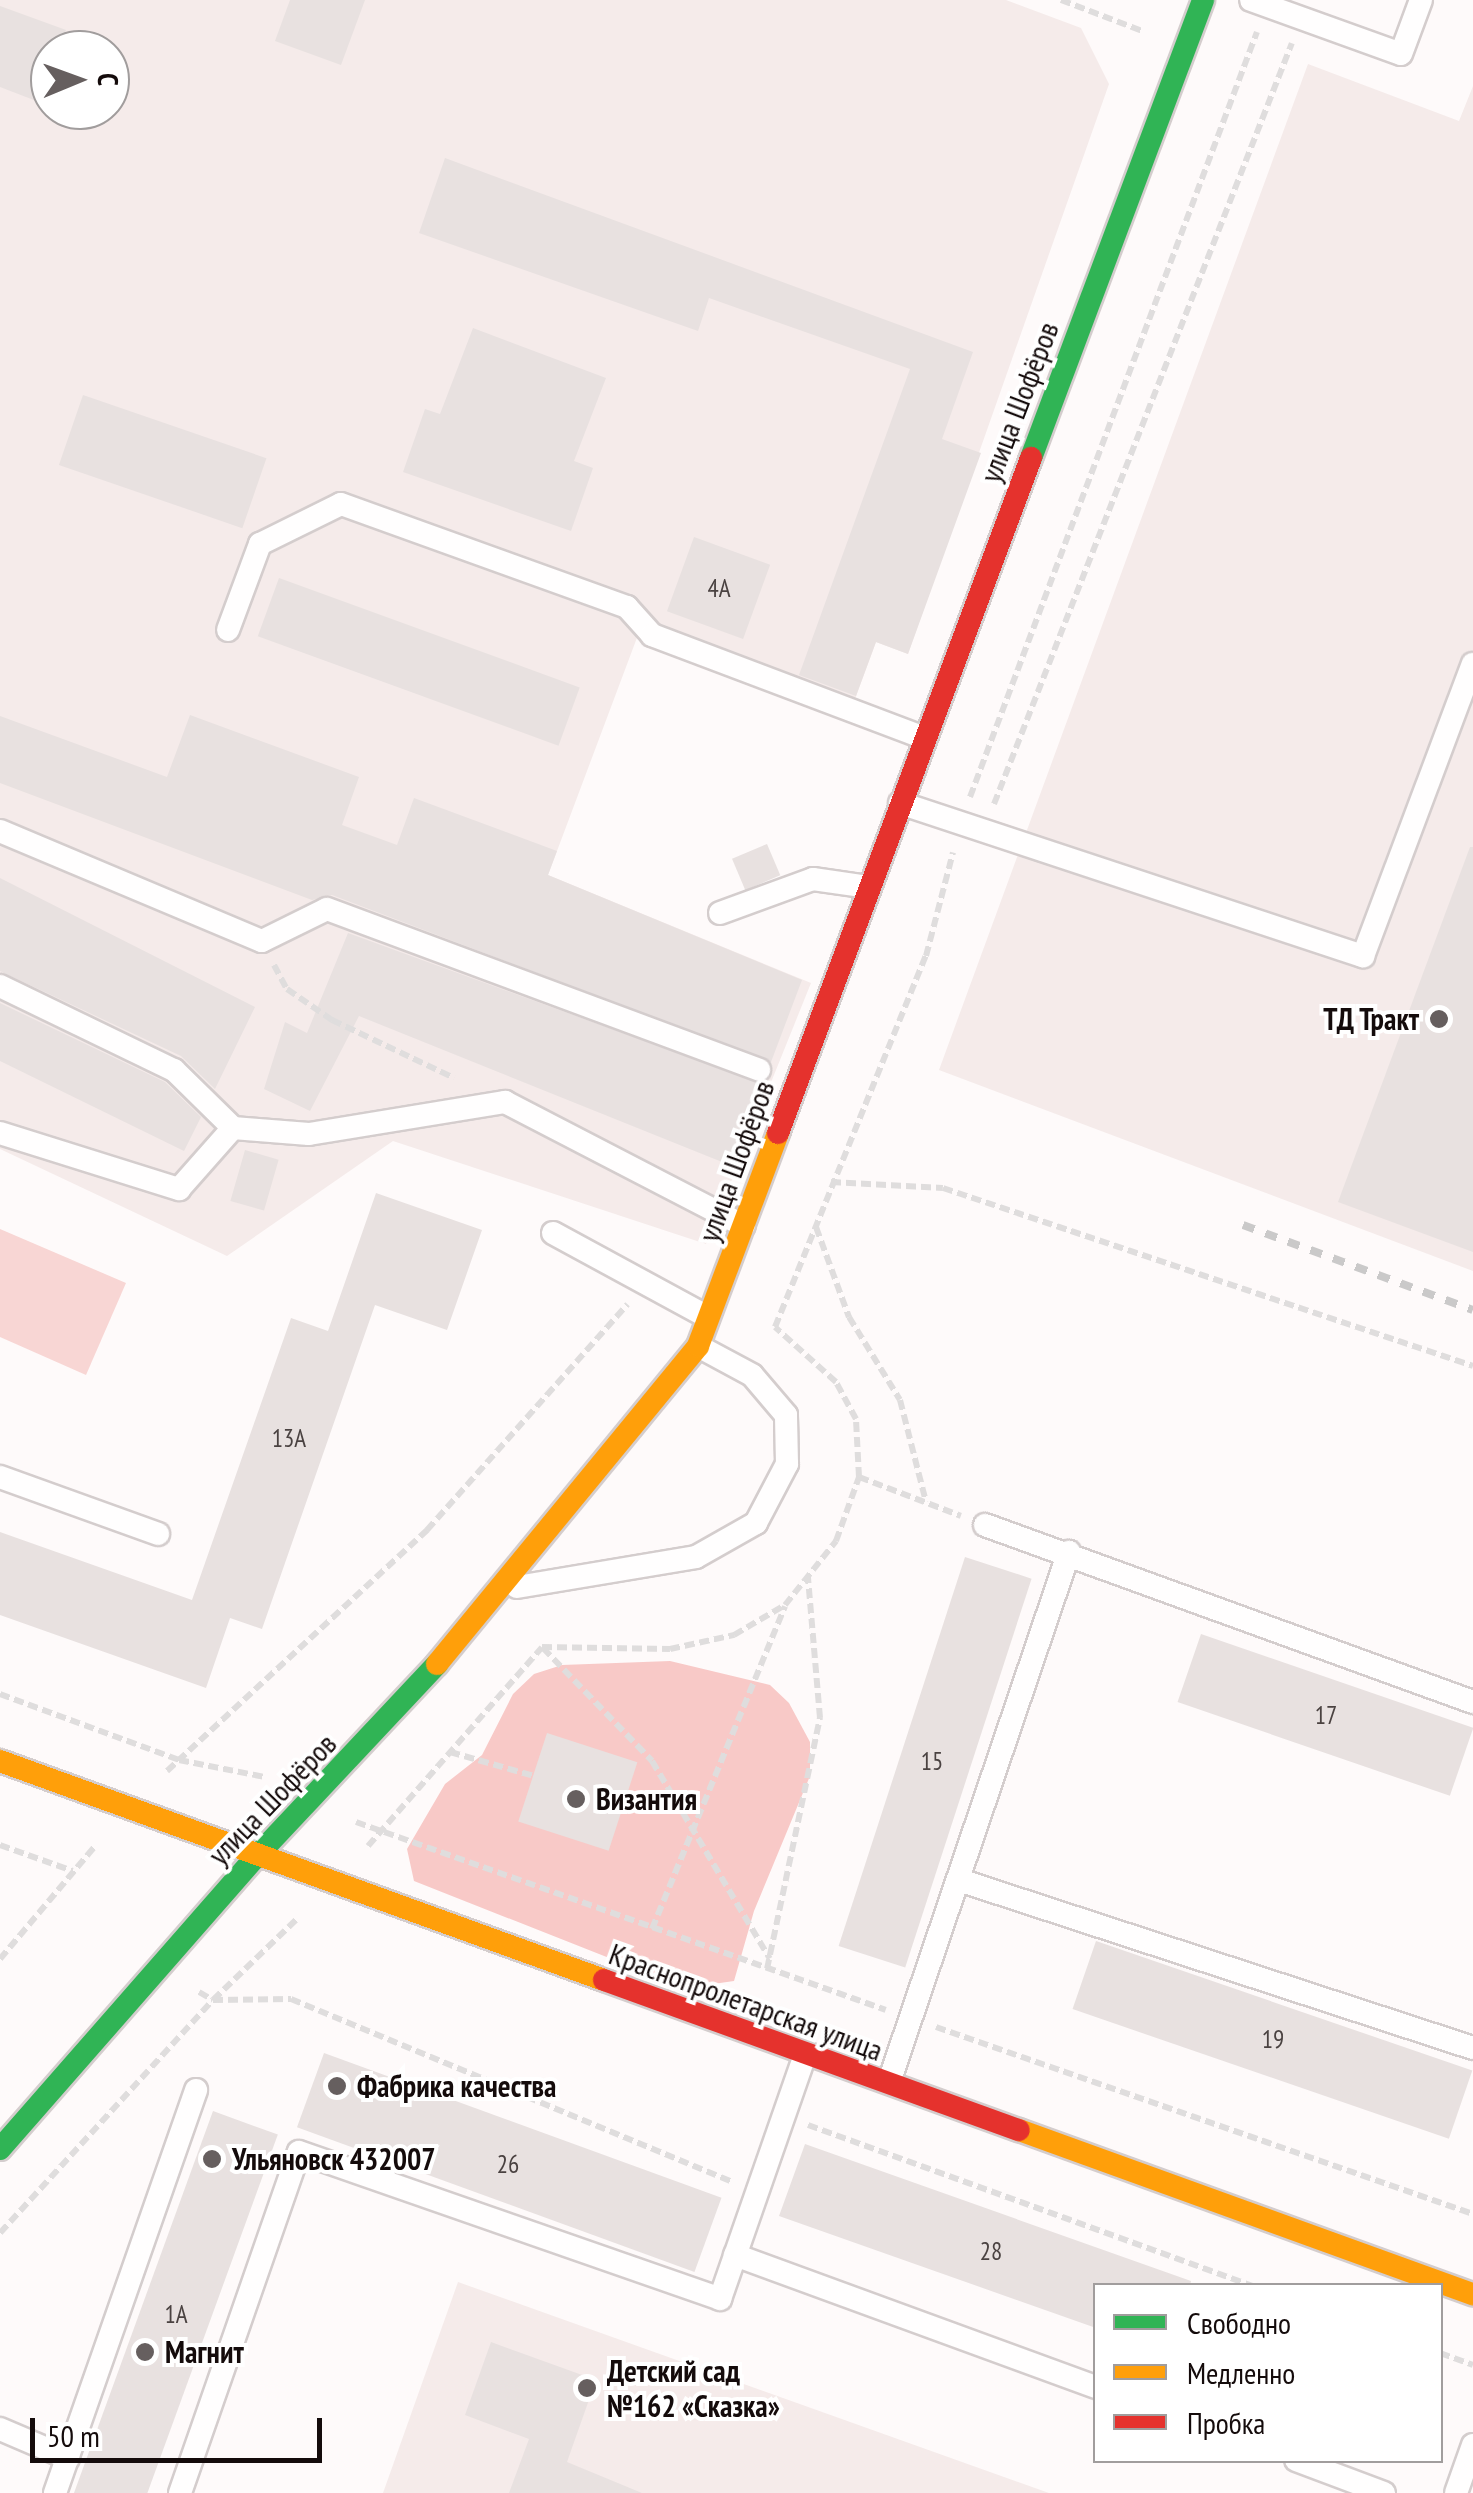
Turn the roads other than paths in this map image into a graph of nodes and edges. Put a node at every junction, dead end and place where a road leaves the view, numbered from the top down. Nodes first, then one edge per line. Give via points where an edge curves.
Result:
1 (1203, 0) edge
2 (1421, 0) edge
3 (1258, 3) edge
4 (228, 630) dead end
5 (1473, 664) edge
6 (924, 738) junction
7 (900, 803) junction
8 (0, 831) edge
9 (869, 887) junction
10 (720, 912) dead end
11 (0, 986) edge
12 (759, 1070) dead end
13 (233, 1128) junction
14 (0, 1134) edge
15 (744, 1226) junction
16 (553, 1232) dead end
17 (710, 1318) junction
18 (698, 1346) junction
19 (0, 1476) edge
20 (984, 1526) road end
21 (158, 1534) dead end
22 (1069, 1552) junction
23 (504, 1589) junction
24 (1473, 1702) edge
25 (0, 1761) edge
26 (255, 1858) junction
27 (960, 1880) junction
28 (1473, 2048) edge
29 (805, 2055) junction
30 (888, 2085) junction
31 (196, 2090) dead end
32 (0, 2149) edge
33 (735, 2256) junction
34 (1442, 2283) edge
35 (1443, 2283) edge
36 (1473, 2294) edge
37 (1093, 2386) edge
38 (0, 2429) edge
39 (1473, 2445) edge
40 (68, 2458) junction
41 (1304, 2463) edge
42 (56, 2493) edge
43 (180, 2493) edge
44 (1384, 2493) edge
45 (1456, 2493) edge

1 - 6 street, улица Шофёров
2 - 3 lane via 1401,54
4 - 6 lane via 260,544 341,504 628,606 652,636
5 - 7 lane via 1363,956
6 - 7 street, улица Шофёров
7 - 9 street, улица Шофёров
8 - 12 lane via 262,941 328,909
9 - 10 lane via 813,879
9 - 15 street, улица Шофёров
11 - 13 lane via 174,1070
13 - 14 lane via 179,1189
13 - 15 lane via 309,1134 505,1102
15 - 17 street, улица Шофёров
16 - 17 lane
17 - 18 street, улица Шофёров
18 - 23 street, улица Шофёров
18 - 23 lane via 752,1375 786,1415 787,1464 756,1522 696,1557
19 - 21 lane
20 - 22 lane
22 - 24 lane
22 - 27 lane
23 - 26 street, улица Шофёров via 315,1801
25 - 26 street, Краснопролетарская улица
26 - 29 street, Краснопролетарская улица
26 - 32 street, улица Шофёров
27 - 28 lane
27 - 30 lane
29 - 30 street, Краснопролетарская улица
29 - 33 lane
30 - 34 street, Краснопролетарская улица
31 - 40 lane
33 - 37 lane
33 - 43 lane via 720,2299 299,2152
35 - 36 street, Краснопролетарская улица
38 - 40 lane
39 - 45 lane
40 - 42 lane
41 - 44 lane

